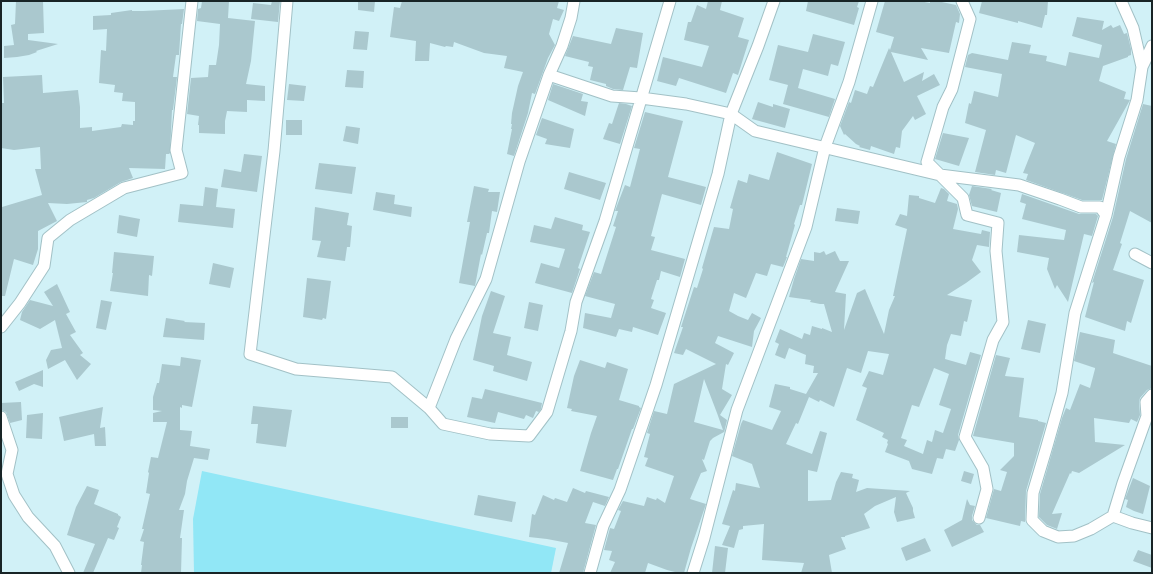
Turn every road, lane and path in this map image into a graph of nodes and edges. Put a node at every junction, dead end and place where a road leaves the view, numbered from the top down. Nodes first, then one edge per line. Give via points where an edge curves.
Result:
1 (192, 1) edge
2 (287, 1) edge
3 (574, 1) edge
4 (670, 1) edge
5 (774, 1) edge
6 (872, 1) edge
7 (962, 1) edge
8 (1121, 1) edge
9 (1152, 46) edge
10 (1142, 67) junction
11 (549, 75) junction
12 (641, 98) junction
13 (731, 114) junction
14 (825, 147) junction
15 (940, 175) junction
16 (1106, 215) junction
17 (1134, 254) dead end
18 (1152, 263) edge
19 (1, 327) edge
20 (1152, 395) edge
21 (429, 408) junction
22 (1, 417) edge
23 (1113, 516) junction
24 (979, 518) dead end
25 (1152, 528) edge
26 (69, 573) edge
27 (590, 573) edge
28 (693, 573) edge

1 - 19 street via 176,150 182,173 124,188 70,220 48,238 44,266
2 - 21 street via 274,151 250,354 296,369 392,377
3 - 11 street via 562,46
4 - 12 street
5 - 13 street
6 - 14 street via 849,82
7 - 15 street via 970,20 952,89 943,107 927,162
8 - 10 street via 1133,28
9 - 10 street
10 - 16 street via 1137,100 1119,157
11 - 12 street via 612,96
11 - 21 street via 519,162 486,279 456,339
12 - 13 street
12 - 21 street via 605,221 576,302 571,331 547,412 529,436 490,434 443,424
13 - 14 street via 755,131
13 - 27 street via 718,174 656,385 620,490 603,526
14 - 15 street
14 - 28 street via 806,227 737,410
15 - 16 street via 1019,185 1081,207 1100,207
15 - 24 street via 964,198 967,215 998,223 996,251 1003,322 993,340 965,437 983,468 987,489
16 - 23 street via 1075,313 1062,393 1033,493 1032,520 1043,531 1058,537 1074,536
17 - 18 street
20 - 23 street via 1146,402 1147,416
22 - 26 street via 12,450 7,474 14,495 28,517 55,546
23 - 25 street

